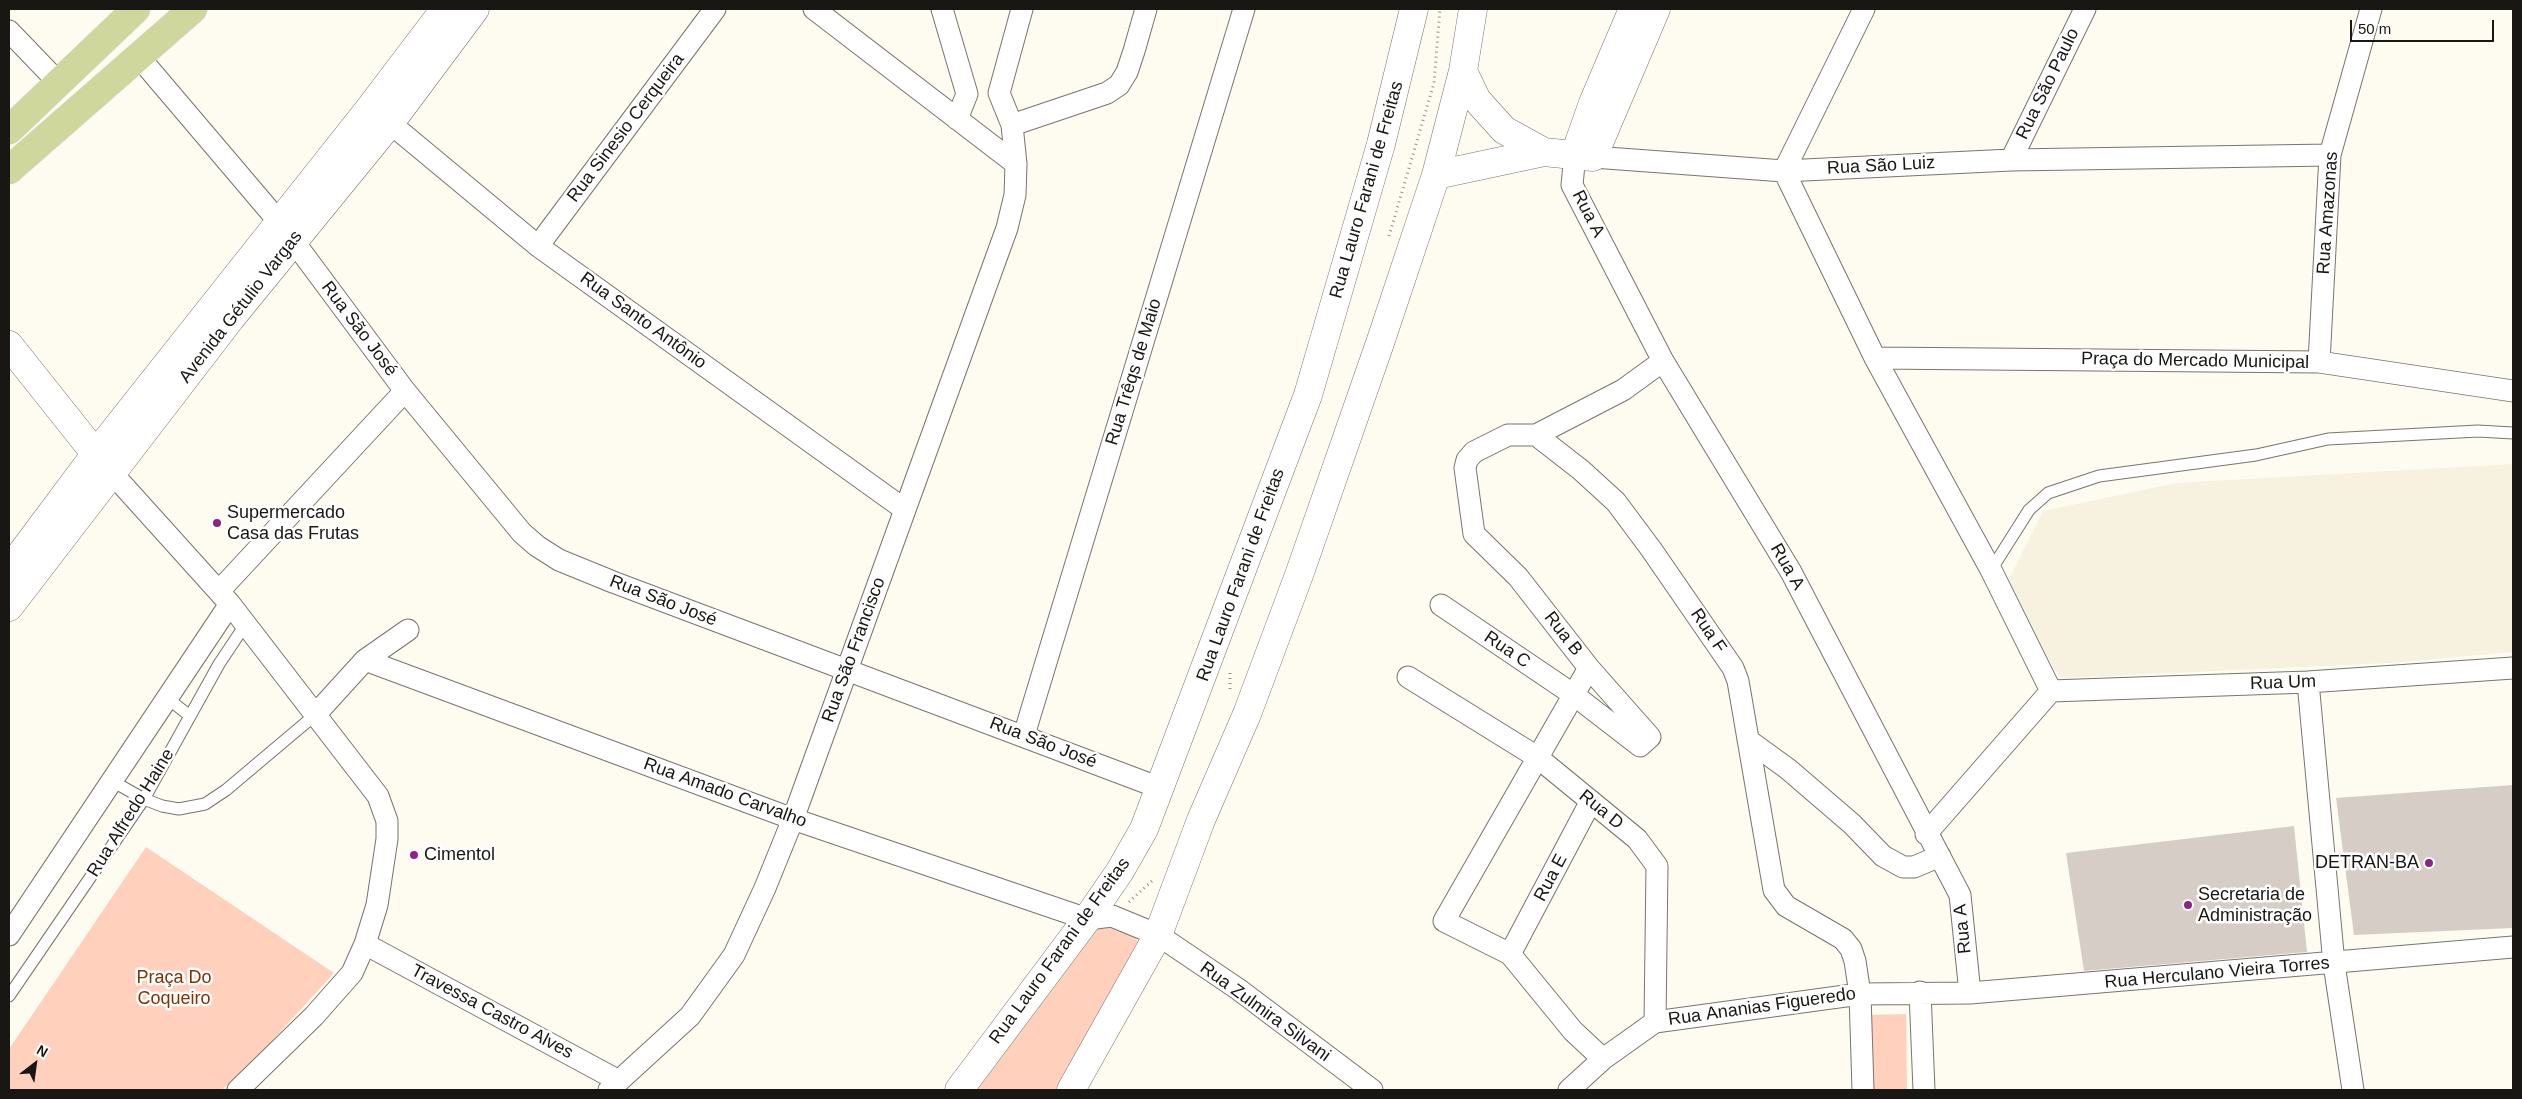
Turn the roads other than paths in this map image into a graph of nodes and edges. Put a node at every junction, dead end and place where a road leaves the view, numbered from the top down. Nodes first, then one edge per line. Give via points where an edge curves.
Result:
1 (136, 9) edge
2 (193, 9) edge
3 (715, 9) edge
4 (814, 9) edge
5 (942, 9) edge
6 (1022, 9) edge
7 (1146, 9) edge
8 (1244, 9) edge
9 (1414, 9) edge
10 (1473, 9) edge
11 (1633, 9) edge
12 (1656, 9) edge
13 (1864, 9) edge
14 (2085, 9) edge
15 (2371, 9) edge
16 (461, 11) edge
17 (9, 31) edge
18 (139, 57) junction
19 (1463, 71) junction
20 (59, 83) junction
21 (999, 93) junction
22 (967, 94) junction
23 (380, 115) junction
24 (957, 120) junction
25 (1012, 125) junction
26 (9, 130) edge
27 (1544, 152) junction
28 (1584, 155) junction
29 (2330, 155) junction
30 (2011, 160) junction
31 (1016, 164) junction
32 (9, 170) edge
33 (1784, 171) junction
34 (1436, 175) junction
35 (286, 231) junction
36 (538, 246) junction
37 (10, 350) edge
38 (1874, 358) junction
39 (1663, 361) junction
40 (2319, 362) junction
41 (405, 391) junction
42 (2513, 391) edge
43 (2513, 433) edge
44 (1536, 435) junction
45 (103, 463) junction
46 (904, 509) junction
47 (9, 570) edge
48 (1991, 570) junction
49 (224, 597) junction
50 (9, 606) edge
51 (1440, 606) dead end
52 (245, 625) junction
53 (408, 630) dead end
54 (365, 660) junction
55 (1589, 668) junction
56 (2513, 668) edge
57 (847, 670) junction
58 (1408, 677) dead end
59 (2308, 682) junction
60 (2051, 691) junction
61 (1574, 695) junction
62 (167, 698) junction
63 (315, 715) junction
64 (190, 716) junction
65 (1024, 735) junction
66 (1650, 736) joint
67 (1748, 740) junction
68 (1537, 758) junction
69 (112, 781) junction
70 (1160, 788) junction
71 (144, 799) junction
72 (1591, 801) junction
73 (794, 819) junction
74 (1926, 834) junction
75 (1940, 856) junction
76 (1087, 919) junction
77 (9, 935) edge
78 (1158, 935) junction
79 (365, 944) junction
80 (2513, 948) edge
81 (1510, 954) junction
82 (2334, 964) junction
83 (1920, 992) junction
84 (1970, 993) junction
85 (1860, 994) junction
86 (9, 996) edge
87 (1655, 1022) junction
88 (1603, 1059) junction
89 (614, 1086) edge
90 (238, 1090) edge
91 (958, 1090) edge
92 (1071, 1090) edge
93 (1372, 1090) edge
94 (1569, 1090) edge
95 (1863, 1090) edge
96 (1924, 1090) edge
97 (2353, 1090) edge

1 - 20 main road
2 - 18 main road
3 - 36 street, Rua Sinesio Cerqueira
4 - 24 street
5 - 22 street
6 - 21 street
7 - 25 street via 1127,72 1119,85
8 - 65 street, Rua Trêqs de Maio
9 - 70 street, Rua Lauro Farani de Freitas via 1381,144 1308,395
10 - 19 street
11 - 28 street via 1593,103
12 - 28 street
13 - 33 street
14 - 30 street, Rua São Paulo
15 - 29 street, Rua Amazonas
16 - 23 street, Avenida Gétulio Vargas
17 - 20 street
18 - 32 main road
18 - 35 street, Rua São José
19 - 27 street via 1477,100 1504,130
19 - 34 street
20 - 26 main road
21 - 22 street
21 - 25 street
22 - 24 street
23 - 35 street, Avenida Gétulio Vargas
23 - 36 street, Rua Santo Antônio
24 - 31 street
25 - 31 street
27 - 28 street, Rua São Luiz
27 - 34 street, Rua São Luiz
28 - 33 street, Rua São Luiz
28 - 39 street, Rua A via 1572,185
29 - 30 street, Rua São Luiz
29 - 40 street, Rua Amazonas
30 - 33 street, Rua São Luiz
31 - 46 street, Rua São Francisco via 1015,195 1007,228
33 - 38 street
34 - 78 street via 1296,584
35 - 41 street, Rua São José
35 - 45 street, Avenida Gétulio Vargas
36 - 46 street, Rua Santo Antônio
37 - 45 street
38 - 40 street, Praça do Mercado Municipal
38 - 48 street
39 - 44 street via 1622,390
39 - 74 street, Rua A via 1792,572
40 - 42 street, Praça do Mercado Municipal
41 - 49 street, Rua Alfredo Haine
41 - 57 street, Rua São José via 522,533 559,560
43 - 48 lane via 2478,431 2328,439 2256,455 2099,476 2048,493 2029,510
44 - 55 street, Rua B via 1508,436 1474,452 1467,460 1465,468 1474,534 1518,577
44 - 67 street, Rua F via 1616,502 1718,644 1738,681
45 - 47 street, Avenida Gétulio Vargas
45 - 49 street
45 - 50 street, Avenida Gétulio Vargas
46 - 57 street, Rua São Francisco
48 - 60 street
49 - 52 street
49 - 62 street, Rua Alfredo Haine
51 - 61 street, Rua C
52 - 63 street
52 - 64 lane, Rua Alfredo Haine
53 - 54 street
54 - 63 street
54 - 73 street, Rua Amado Carvalho
55 - 61 street
55 - 66 street, Rua B
56 - 59 street, Rua Um
57 - 65 street, Rua São José
57 - 73 street, Rua São Francisco
58 - 68 street, Rua D
59 - 60 street, Rua Um
59 - 82 street
60 - 74 street
61 - 66 street, Rua C via 1640,746
61 - 68 street
62 - 64 lane
62 - 69 street, Rua Alfredo Haine
63 - 71 lane via 205,804 179,809
63 - 79 street via 378,796 387,821 377,905
64 - 71 lane, Rua Alfredo Haine
65 - 70 street, Rua São José
67 - 75 street via 1795,775 1852,824 1883,856 1903,867 1914,868
67 - 85 street, Rua F via 1774,890 1786,906 1846,942 1855,961
68 - 72 street, Rua D
68 - 81 street via 1444,921
69 - 71 lane
69 - 77 street, Rua Alfredo Haine
70 - 76 street, Rua Lauro Farani de Freitas via 1144,829 1120,872
71 - 86 lane, Rua Alfredo Haine
72 - 81 street, Rua E
72 - 87 street, Rua D via 1637,839 1657,866
73 - 76 street, Rua Amado Carvalho
73 - 89 street, Rua São Francisco via 734,955 690,1016
74 - 75 street, Rua A
75 - 84 street, Rua A via 1960,895
76 - 78 street, Rua Zulmira Silvani via 1112,916
76 - 91 street, Rua Lauro Farani de Freitas
78 - 92 street
78 - 93 street, Rua Zulmira Silvani via 1238,989
79 - 89 street, Travessa Castro Alves
79 - 90 street via 352,973 314,1016
80 - 82 street, Rua Herculano Vieira Torres
81 - 88 street via 1573,1031
82 - 84 street, Rua Herculano Vieira Torres
82 - 97 street
83 - 84 street, Rua Herculano Vieira Torres
83 - 85 street, Rua Ananias Figueredo
83 - 96 street
85 - 87 street, Rua Ananias Figueredo
85 - 95 street, Rua F
87 - 88 street, Rua Ananias Figueredo
88 - 94 street, Rua Ananias Figueredo

